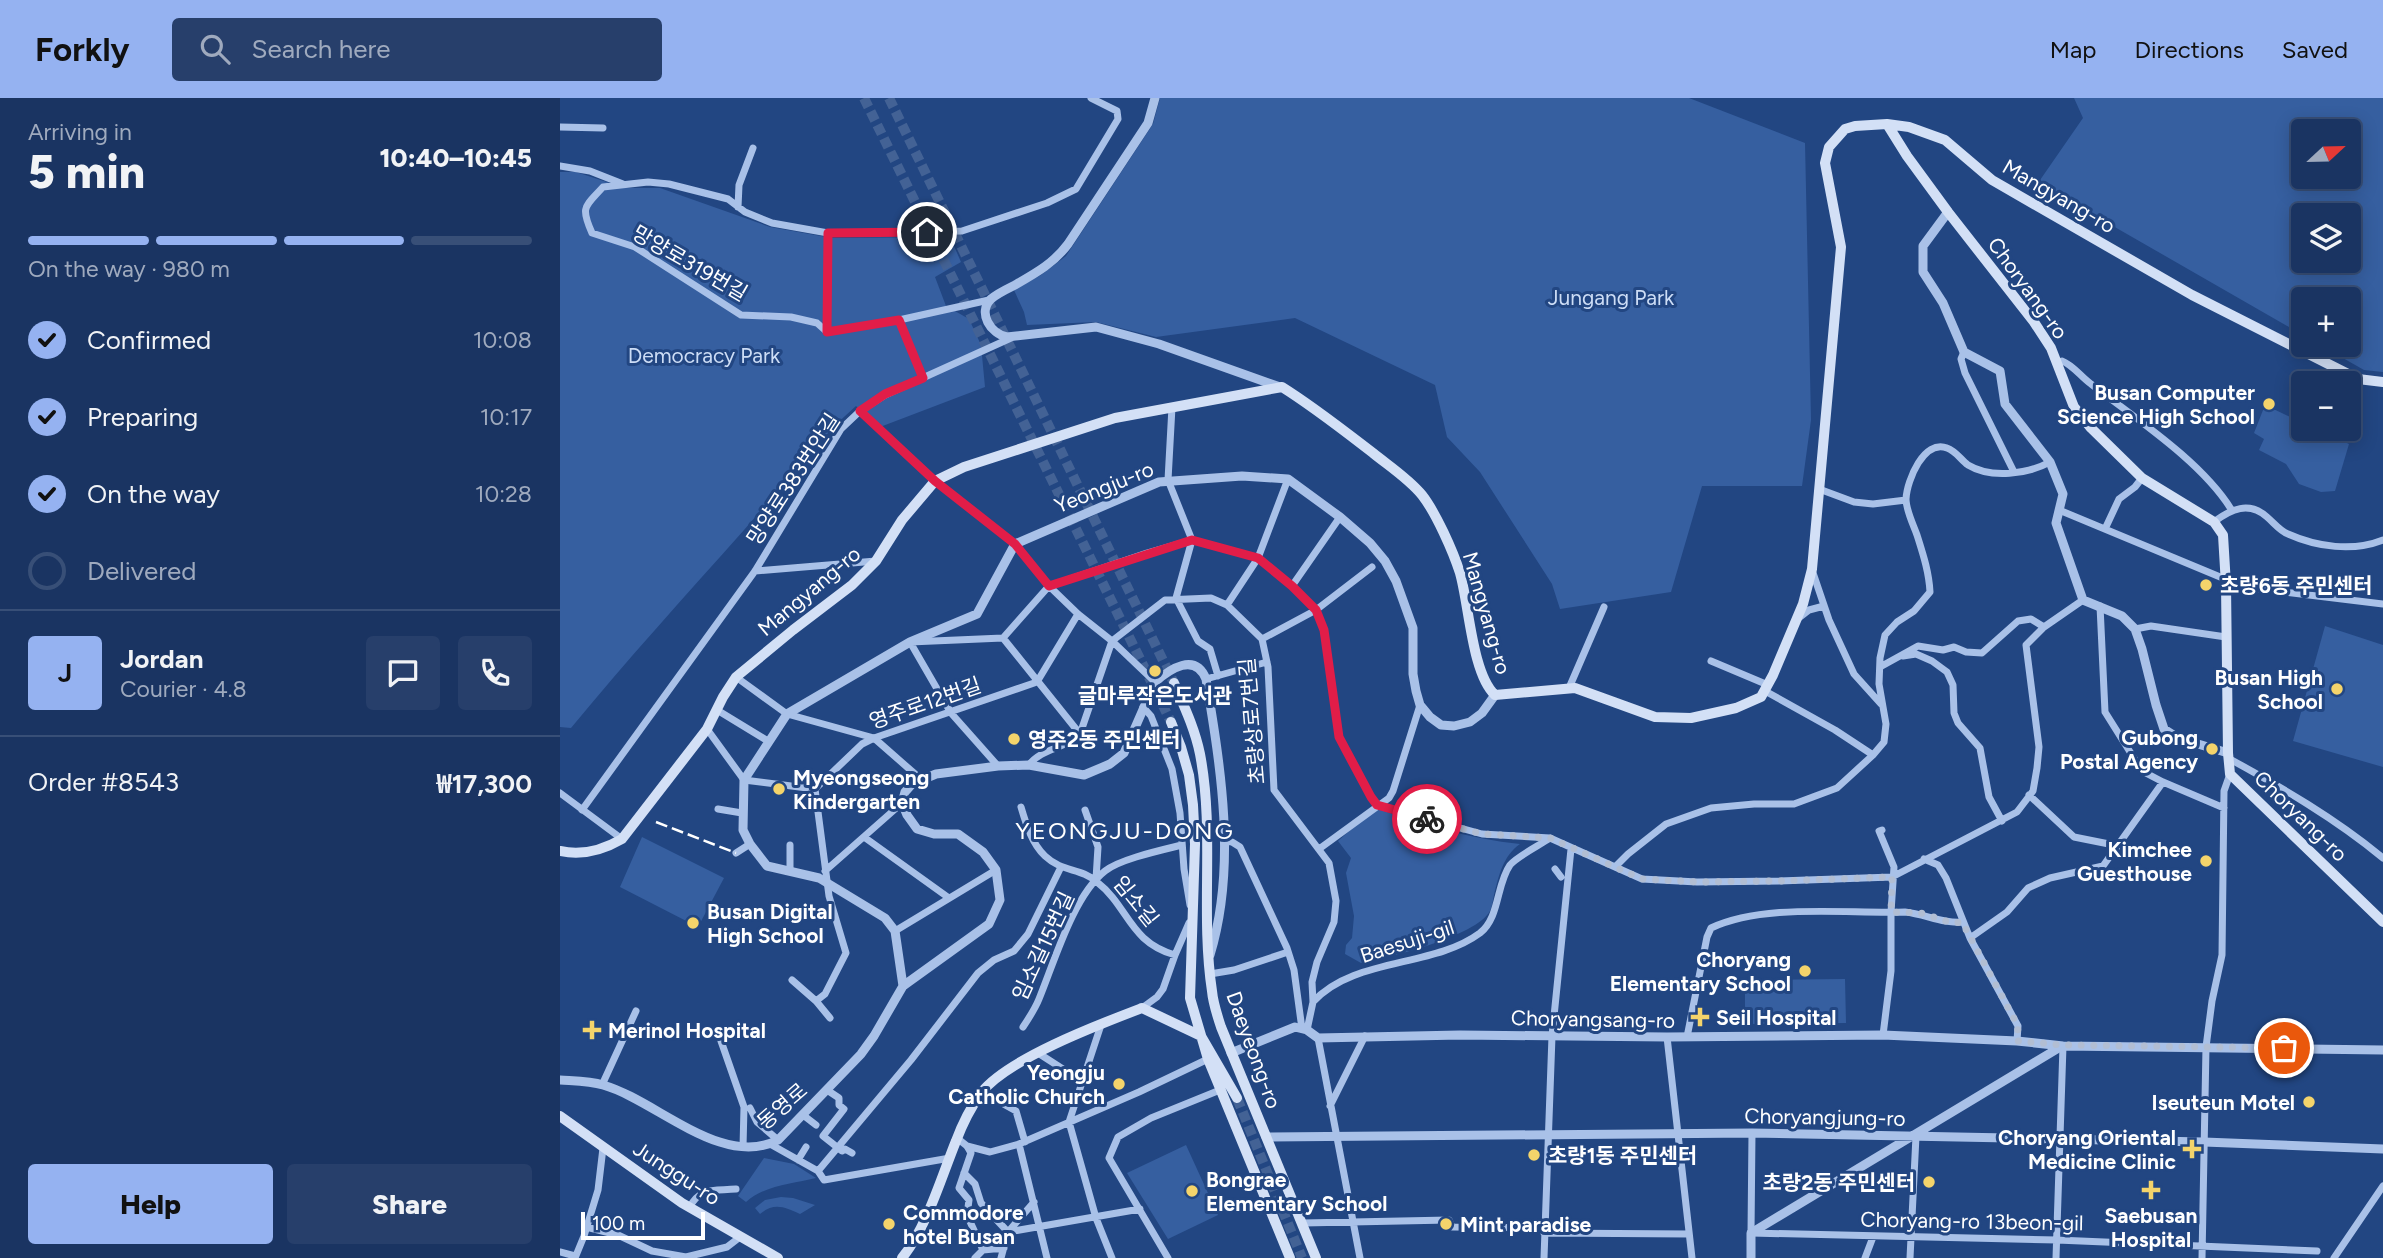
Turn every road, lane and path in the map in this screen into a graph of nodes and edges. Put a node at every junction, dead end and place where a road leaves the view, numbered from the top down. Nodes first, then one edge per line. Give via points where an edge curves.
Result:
1 (1091, 98) edge
2 (1155, 98) edge
3 (1887, 124) junction
4 (560, 127) edge
5 (603, 128) dead end
6 (753, 148) dead end
7 (560, 166) edge
8 (623, 184) junction
9 (738, 207) junction
10 (1948, 212) junction
11 (828, 233) junction
12 (989, 300) junction
13 (899, 320) junction
14 (827, 332) junction
15 (1015, 337) junction
16 (1964, 352) junction
17 (2056, 363) junction
18 (923, 378) junction
19 (2383, 382) edge
20 (1282, 387) junction
21 (1172, 407) junction
22 (860, 411) junction
23 (2050, 462) junction
24 (2014, 472) junction
25 (2142, 478) junction
26 (1168, 480) junction
27 (1288, 480) junction
28 (935, 481) junction
29 (1819, 489) junction
30 (1906, 500) junction
31 (2231, 509) junction
32 (2059, 510) junction
33 (1340, 517) junction
34 (2214, 522) junction
35 (2105, 530) junction
36 (1192, 540) junction
37 (2383, 540) edge
38 (1015, 544) junction
39 (1258, 558) junction
40 (876, 561) junction
41 (1372, 567) dead end
42 (1812, 569) junction
43 (755, 571) junction
44 (2226, 582) junction
45 (1049, 586) junction
46 (1292, 586) junction
47 (1176, 598) junction
48 (2083, 600) junction
49 (2383, 604) edge
50 (1227, 605) junction
51 (1824, 606) junction
52 (1604, 607) dead end
53 (2100, 607) junction
54 (1316, 610) junction
55 (1077, 614) junction
56 (1797, 620) junction
57 (2044, 627) junction
58 (2135, 629) junction
59 (2226, 637) junction
60 (1003, 638) junction
61 (1262, 639) junction
62 (1112, 641) junction
63 (909, 642) junction
64 (1903, 656) junction
65 (1712, 661) dead end
66 (1267, 662) junction
67 (1880, 667) junction
68 (1218, 676) junction
69 (736, 677) junction
70 (1206, 679) junction
71 (1037, 682) junction
72 (1155, 682) junction
73 (1174, 683) tunnel mouth
74 (1569, 688) junction
75 (1766, 688) junction
76 (1495, 695) junction
77 (1420, 705) junction
78 (1881, 705) junction
79 (1143, 707) junction
80 (717, 710) junction
81 (951, 713) junction
82 (787, 714) junction
83 (1171, 722) tunnel mouth
84 (707, 729) junction
85 (1080, 734) junction
86 (874, 738) junction
87 (768, 741) junction
88 (1873, 755) junction
89 (2228, 756) junction
90 (1029, 765) junction
91 (998, 766) junction
92 (2230, 774) junction
93 (744, 780) junction
94 (919, 780) junction
95 (2163, 782) junction
96 (815, 789) junction
97 (560, 793) edge
98 (2029, 795) junction
99 (902, 803) junction
100 (1377, 805) junction
101 (1021, 807) dead end
102 (2224, 807) junction
103 (718, 809) dead end
104 (582, 810) junction
105 (1085, 810) dead end
106 (742, 813) junction
107 (2002, 821) junction
108 (1882, 830) dead end
109 (864, 837) junction
110 (1550, 838) junction
111 (622, 839) junction
112 (1224, 842) junction
113 (750, 844) junction
114 (790, 845) dead end
115 (1182, 845) junction
116 (2119, 846) junction
117 (1319, 849) junction
118 (1572, 849) junction
119 (560, 851) edge
120 (736, 853) dead end
121 (2383, 858) edge
122 (1924, 859) junction
123 (1615, 867) junction
124 (1060, 869) junction
125 (1555, 869) dead end
126 (790, 870) junction
127 (996, 870) junction
128 (825, 871) junction
129 (1561, 877) dead end
130 (1892, 877) junction
131 (1096, 880) junction
132 (828, 883) junction
133 (950, 898) junction
134 (1220, 910) junction
135 (1891, 912) junction
136 (1207, 914) junction
137 (1192, 915) junction
138 (1962, 922) junction
139 (2383, 922) edge
140 (895, 931) junction
141 (1970, 938) junction
142 (1288, 952) junction
143 (1175, 955) junction
144 (1208, 960) junction
145 (1209, 974) junction
146 (792, 980) dead end
147 (904, 986) junction
148 (816, 1001) junction
149 (1313, 1002) junction
150 (1142, 1008) junction
151 (636, 1011) dead end
152 (830, 1018) dead end
153 (1101, 1025) junction
154 (1023, 1027) dead end
155 (1221, 1027) junction
156 (1304, 1029) junction
157 (1883, 1035) junction
158 (1201, 1036) junction
159 (1365, 1036) junction
160 (1552, 1036) junction
161 (1667, 1037) junction
162 (1686, 1037) junction
163 (1318, 1038) junction
164 (721, 1041) dead end
165 (2017, 1041) junction
166 (2063, 1045) junction
167 (2206, 1047) junction
168 (2383, 1050) edge
169 (1038, 1053) junction
170 (1231, 1053) junction
171 (1208, 1059) junction
172 (560, 1080) edge
173 (1083, 1082) junction
174 (602, 1085) junction
175 (827, 1090) junction
176 (1220, 1090) junction
177 (982, 1092) junction
178 (1330, 1106) junction
179 (747, 1107) junction
180 (803, 1115) junction
181 (560, 1116) edge
182 (1069, 1122) junction
183 (816, 1125) dead end
184 (1677, 1133) junction
185 (1752, 1133) junction
186 (1547, 1134) junction
187 (1335, 1136) junction
188 (1916, 1136) junction
189 (1266, 1137) junction
190 (957, 1138) junction
191 (2059, 1139) junction
192 (774, 1142) junction
193 (1022, 1142) junction
194 (2204, 1142) junction
195 (967, 1146) junction
196 (743, 1147) junction
197 (806, 1147) dead end
198 (603, 1148) junction
199 (836, 1148) junction
200 (2383, 1149) edge
201 (852, 1153) dead end
202 (950, 1158) junction
203 (798, 1160) junction
204 (818, 1171) junction
205 (964, 1173) junction
206 (2383, 1186) edge
207 (736, 1189) dead end
208 (1034, 1202) junction
209 (690, 1208) junction
210 (1140, 1209) junction
211 (1096, 1218) junction
212 (1352, 1220) junction
213 (1303, 1223) junction
214 (586, 1227) junction
215 (1041, 1228) junction
216 (1544, 1230) junction
217 (1008, 1232) junction
218 (1751, 1233) junction
219 (1689, 1234) junction
220 (740, 1237) junction
221 (1873, 1237) junction
222 (1911, 1237) junction
223 (2057, 1240) junction
224 (2202, 1245) junction
225 (1004, 1248) junction
226 (983, 1250) junction
227 (2317, 1251) dead end
228 (560, 1252) edge
229 (906, 1256) edge
230 (575, 1257) edge
231 (778, 1258) edge
232 (975, 1258) edge
233 (1001, 1258) edge
234 (1046, 1258) edge
235 (1112, 1258) edge
236 (1168, 1258) edge
237 (1290, 1258) edge
238 (1316, 1258) edge
239 (1360, 1258) edge
240 (1544, 1258) edge
241 (1692, 1258) edge
242 (1751, 1258) edge
243 (1865, 1258) edge
244 (1910, 1258) edge
245 (2056, 1258) edge
246 (2202, 1258) edge
247 (2334, 1258) edge

1 - 11 street via 1117,111 1118,119 1076,189 1047,204 962,231
2 - 12 street via 1148,123 1058,258
3 - 10 main road, Choryang-ro
3 - 19 main road, Mangyang-ro via 1945,140 1992,180 2192,295 2358,379
3 - 29 main road, Mangyang-ro via 1845,129 1829,147 1825,163 1841,247
4 - 5 street
6 - 9 street via 739,186
7 - 8 street
8 - 9 street via 669,184
8 - 14 street, 망양로319번길 via 603,187 586,205 584,217 592,233 635,247 741,315 791,317 817,323
9 - 11 street via 772,223
10 - 16 street via 1923,246 1923,272 1943,303
10 - 17 main road, Choryang-ro via 2034,322
11 - 14 street
12 - 13 street
12 - 15 street via 985,312 992,329
13 - 14 street
13 - 18 street
15 - 18 street, 망양로383번안길
15 - 20 street via 1096,327 1133,335
16 - 23 street via 2000,371 2006,404
16 - 24 street via 1965,373
17 - 25 main road, Choryang-ro via 2074,407
17 - 31 street via 2067,362 2180,453
18 - 22 street, 망양로383번안길
20 - 21 main road, Mangyang-ro
20 - 76 main road, Mangyang-ro via 1422,496 1459,571 1485,683
21 - 26 street
21 - 28 main road, Mangyang-ro via 1115,418 1036,442
22 - 28 street
22 - 43 street, 망양로383번안길 via 841,429
23 - 24 street
23 - 32 street via 2063,494
24 - 30 street via 1985,472 1946,447 1933,447 1924,453
25 - 34 main road, Choryang-ro
25 - 35 street via 2119,499
26 - 27 street, Yeongju-ro via 1242,476
26 - 36 street
26 - 38 street, Yeongju-ro
27 - 33 street
27 - 39 street
28 - 38 street
28 - 40 main road, Mangyang-ro
29 - 30 street via 1854,502
29 - 42 main road, Mangyang-ro
30 - 67 street via 1930,592 1885,635
31 - 34 street
31 - 37 street via 2258,510 2287,534 2344,548
32 - 35 street
32 - 48 street via 2056,523
33 - 46 street
33 - 77 street via 1370,543 1396,581 1413,628 1413,674
34 - 44 main road, Choryang-ro via 2223,535
35 - 44 street
36 - 39 street
36 - 45 street
36 - 47 street
38 - 45 street
38 - 63 street via 977,614
39 - 46 street
39 - 50 street
40 - 43 street
40 - 69 main road, Mangyang-ro
41 - 54 street
42 - 51 street
42 - 56 main road, Mangyang-ro
43 - 104 street, 망양로383번안길
44 - 49 street
44 - 59 main road, Choryang-ro
45 - 55 street
45 - 60 street
46 - 54 street
47 - 50 street via 1211,598
47 - 62 street via 1166,600
47 - 68 street via 1198,641 1210,649
48 - 53 street
48 - 57 street
50 - 61 street
51 - 56 street
51 - 78 street via 1854,674
52 - 74 street
53 - 58 street via 2122,616
53 - 95 street via 2105,712 2143,771
54 - 61 street
54 - 100 street via 1324,630 1339,737
55 - 62 street
55 - 71 street
56 - 75 main road, Mangyang-ro
57 - 64 street via 2031,619 2018,621 1982,653 1918,646
57 - 98 street via 2026,645 2039,747
58 - 59 street via 2151,626
58 - 89 street via 2164,729
59 - 89 main road, Choryang-ro
60 - 63 street
60 - 71 street
61 - 66 street, 초량상로7번길
62 - 72 street
62 - 85 street
63 - 81 street
63 - 82 street
64 - 67 street
64 - 107 street via 1916,654 1947,672 1953,685 1954,713 1980,748 1989,797
65 - 75 street
66 - 68 street
66 - 117 street, 초량상로7번길 via 1274,790
67 - 78 street
68 - 70 street
69 - 80 main road, Mangyang-ro
69 - 82 street
70 - 72 street via 1196,665 1189,664
70 - 112 street
71 - 81 street, 영주로12번길
71 - 85 street
72 - 79 street
73 - 136 main road, Daeyeong-ro via 1200,752 1209,844
74 - 75 main road, Mangyang-ro via 1655,717 1691,718 1736,708 1761,697
74 - 76 main road, Mangyang-ro
75 - 88 street
76 - 77 street via 1482,713 1454,726 1441,725
77 - 100 street via 1393,791
78 - 88 street via 1884,742
79 - 90 street via 1124,753 1110,764 1082,776
79 - 115 street via 1152,716 1172,769
80 - 84 main road, Mangyang-ro
80 - 87 street
81 - 86 street, 영주로12번길
81 - 91 street
82 - 86 street
82 - 87 street
83 - 137 main road, Daeyeong-ro via 1184,757 1193,805
84 - 93 street
84 - 111 main road, Mangyang-ro
85 - 90 street via 1036,756
86 - 94 street
86 - 96 street, 영주로12번길
87 - 93 street
88 - 123 street via 1837,788 1794,804 1711,808 1665,824
89 - 92 main road, Choryang-ro
89 - 121 street
90 - 91 street
91 - 94 street
92 - 102 street
92 - 139 main road, Choryang-ro
93 - 96 street
93 - 106 street
94 - 99 street via 905,792
95 - 102 street
95 - 116 street
96 - 128 street
97 - 104 street
98 - 107 street via 2017,812
98 - 116 street via 2074,838
99 - 109 street
99 - 127 street via 917,829 958,834
100 - 110 street via 1482,834
100 - 117 street
101 - 124 street via 1042,855
102 - 167 street via 2221,955
103 - 106 street
104 - 111 street
105 - 131 street via 1097,847
106 - 113 street
107 - 122 street
108 - 130 street via 1894,867
109 - 128 street
109 - 133 street
110 - 118 street
110 - 149 street, Baesuji-gil via 1511,863 1482,932 1458,945 1377,967 1322,993
111 - 119 main road via 593,851
112 - 134 street
112 - 142 street via 1240,847
113 - 120 street
113 - 126 street via 767,866
114 - 126 street
115 - 131 street via 1107,869
115 - 137 street
116 - 141 street via 2103,866 2028,888 2007,912
117 - 149 street, 초량상로7번길 via 1329,863 1336,901 1334,922 1312,982
118 - 123 street
118 - 160 street
122 - 130 street
122 - 138 street via 1938,865
123 - 130 street via 1642,879 1697,882
124 - 131 street, 임소길
124 - 199 street via 1028,934 1014,951 978,973
125 - 129 street
126 - 132 street
127 - 133 street
127 - 147 street via 1000,900 989,924
128 - 132 street
130 - 135 street
131 - 143 street, 임소길 via 1143,939
131 - 154 street, 임소길15번길 via 1056,952 1039,1001
132 - 140 street via 885,918
132 - 148 street via 846,953 825,994
133 - 140 street
134 - 136 street via 1212,921
134 - 144 street
135 - 138 street
135 - 157 street via 1891,971
135 - 162 street via 1778,912 1711,928
136 - 144 main road, Daeyeong-ro
137 - 143 street
137 - 158 main road, Daeyeong-ro via 1190,998
138 - 141 street
140 - 147 street
141 - 165 street via 2018,1026
142 - 145 street
142 - 156 street
143 - 150 street via 1163,989
144 - 145 main road, Daeyeong-ro
145 - 155 main road, Daeyeong-ro
146 - 148 street
147 - 175 street, 동영로 via 861,1054
148 - 152 street
149 - 156 street, 초량상로7번길
150 - 153 main road
150 - 158 main road
151 - 174 street
153 - 169 main road
153 - 173 street
155 - 158 main road via 1237,1098
155 - 170 main road, Daeyeong-ro
156 - 163 street
156 - 170 street via 1295,1027
157 - 162 street, Choryangsang-ro
157 - 165 street, Choryangsang-ro
158 - 171 main road, Daeyeong-ro
159 - 160 street, Choryangsang-ro
159 - 163 street, Choryangsang-ro
159 - 178 street
160 - 161 street, Choryangsang-ro
160 - 186 street
161 - 162 street, Choryangsang-ro
161 - 184 street
163 - 178 street
164 - 179 street
165 - 166 street, Choryangsang-ro
166 - 167 street, Choryangsang-ro
166 - 188 street
166 - 191 street
167 - 168 street, Choryangsang-ro
167 - 194 street
169 - 173 street
169 - 177 main road via 1003,1072
170 - 189 main road, Daeyeong-ro
171 - 176 main road, Daeyeong-ro
171 - 182 street
172 - 174 street, 동영로
173 - 182 street
174 - 196 street, 동영로 via 716,1141
175 - 180 street, 동영로
175 - 199 street via 839,1098 844,1109 823,1136
176 - 210 street via 1151,1118 1115,1141 1109,1158
176 - 237 main road, Daeyeong-ro
177 - 190 main road
177 - 193 street via 1016,1111
178 - 187 street
179 - 192 street
179 - 196 street
180 - 183 street
180 - 192 street, 동영로
181 - 198 main road, Junggu-ro
182 - 193 street
182 - 211 street
184 - 185 street, Choryangjung-ro
184 - 186 street, Choryangjung-ro
184 - 219 street
185 - 188 street, Choryangjung-ro
185 - 218 street
186 - 187 street, Choryangjung-ro
186 - 216 street
187 - 189 street, Choryangjung-ro
187 - 212 street
188 - 191 street, Choryangjung-ro
188 - 218 street
188 - 222 street
189 - 213 main road, Daeyeong-ro
190 - 195 street
190 - 202 main road
191 - 194 street, Choryangjung-ro
191 - 223 street
192 - 196 street, 동영로
192 - 203 street via 777,1150
193 - 195 street via 990,1152
193 - 208 street
194 - 200 street, Choryangjung-ro
194 - 224 street
195 - 205 street via 971,1153
197 - 203 street
198 - 209 main road, Junggu-ro
198 - 214 street via 601,1179
199 - 201 street
199 - 204 street
202 - 204 street via 824,1180
202 - 229 main road
203 - 204 street
205 - 217 street via 975,1184 981,1203
205 - 226 street via 959,1188 969,1200 967,1215
206 - 247 street
207 - 209 street via 701,1192
208 - 215 street
208 - 217 street
209 - 220 main road, Junggu-ro
210 - 211 street
210 - 236 street
211 - 215 street
211 - 235 street
212 - 213 street
212 - 216 street via 1449,1220 1452,1227
212 - 239 street
213 - 238 main road, Daeyeong-ro
214 - 220 street via 652,1251 686,1257 727,1247
214 - 230 street
215 - 217 street
215 - 234 street
216 - 219 street
216 - 240 street
217 - 225 street
218 - 221 street, Choryang-ro 13beon-gil
218 - 242 street
219 - 241 street
220 - 231 main road, Junggu-ro
221 - 222 street, Choryang-ro 13beon-gil
221 - 243 street
222 - 223 street, Choryang-ro 13beon-gil
222 - 244 street
223 - 224 street, Choryang-ro 13beon-gil
223 - 245 street
224 - 227 street, Choryang-ro 13beon-gil
224 - 246 street
225 - 226 street
225 - 233 street
226 - 232 street
228 - 230 street

